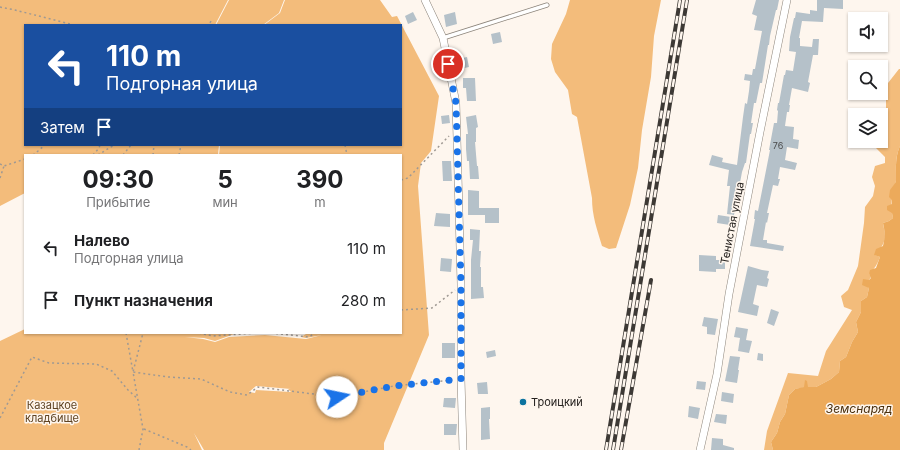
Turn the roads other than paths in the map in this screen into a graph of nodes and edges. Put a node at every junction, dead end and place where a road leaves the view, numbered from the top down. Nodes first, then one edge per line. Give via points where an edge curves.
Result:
1 (425, 0) edge
2 (787, 0) edge
3 (547, 5) dead end
4 (443, 38) junction
5 (463, 450) edge
6 (700, 450) edge

1 - 4 street
2 - 6 street, Тенистая улица via 729,294 717,374
3 - 4 lane
4 - 5 street via 456,103

